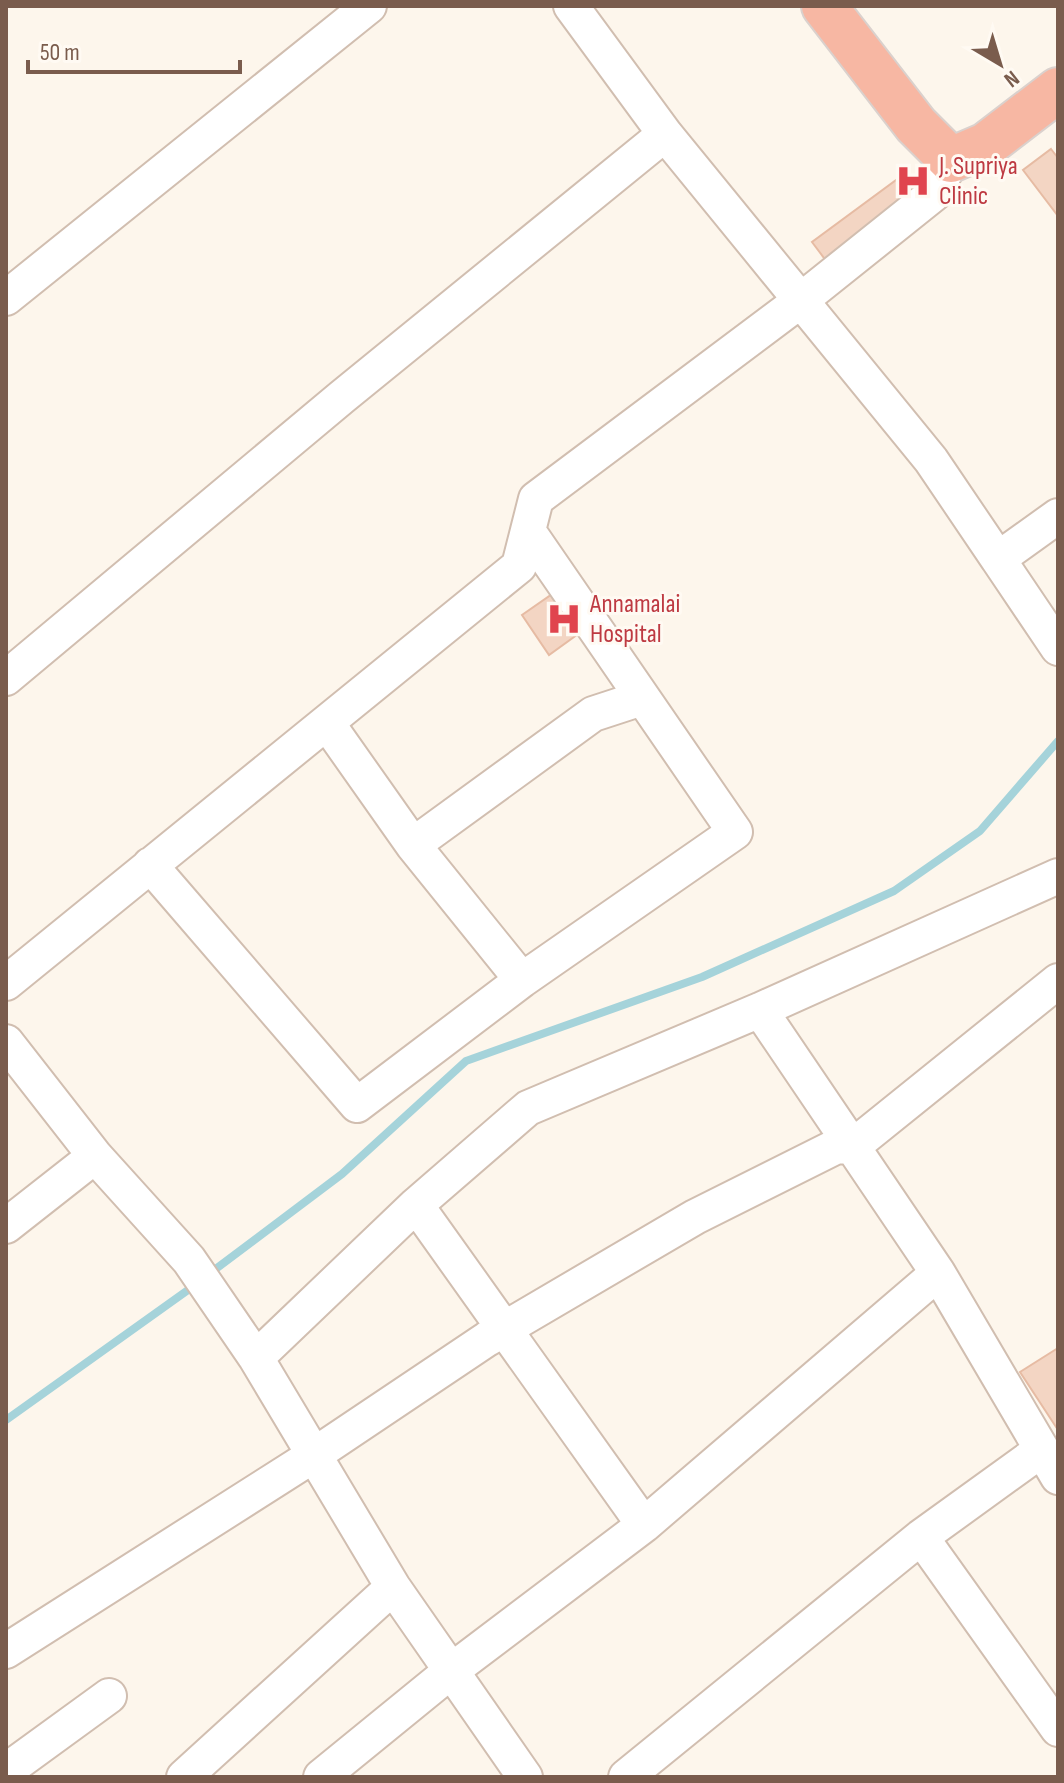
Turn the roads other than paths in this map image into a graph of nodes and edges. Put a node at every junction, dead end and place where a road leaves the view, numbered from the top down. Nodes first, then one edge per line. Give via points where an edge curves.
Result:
1 (369, 6) edge
2 (571, 6) edge
3 (824, 6) edge
4 (1058, 90) edge
5 (665, 134) junction
6 (951, 160) junction
7 (6, 298) edge
8 (800, 301) junction
9 (1058, 516) edge
10 (528, 531) junction
11 (998, 559) junction
12 (1058, 648) edge
13 (6, 678) edge
14 (642, 698) junction
15 (327, 723) junction
16 (413, 845) junction
17 (150, 865) junction
18 (1058, 876) edge
19 (522, 980) junction
20 (1058, 981) edge
21 (6, 983) edge
22 (760, 1010) junction
23 (6, 1042) edge
24 (852, 1147) junction
25 (95, 1156) junction
26 (416, 1205) junction
27 (6, 1226) edge
28 (938, 1273) junction
29 (505, 1331) junction
30 (256, 1358) junction
31 (314, 1455) junction
32 (1049, 1464) edge
33 (644, 1525) junction
34 (921, 1537) junction
35 (393, 1587) junction
36 (6, 1651) edge
37 (451, 1671) junction
38 (109, 1696) dead end
39 (1058, 1729) edge
40 (6, 1771) edge
41 (184, 1777) edge
42 (321, 1777) edge
43 (525, 1777) edge
44 (626, 1777) edge

1 - 7 street
2 - 5 street
3 - 6 highway via 916,125
4 - 6 highway via 986,145
5 - 8 street
5 - 13 street
6 - 8 street via 935,193
8 - 10 street via 536,499
8 - 11 street via 931,460
9 - 11 street
10 - 14 street
10 - 15 street via 519,566
11 - 12 street
14 - 16 street via 593,714
14 - 19 street via 735,832
15 - 16 street
15 - 17 street
16 - 19 street
17 - 19 street via 357,1105
17 - 21 street
18 - 22 street
20 - 24 street
22 - 24 street
22 - 26 street via 528,1108
23 - 25 street
24 - 28 street
24 - 29 street via 837,1146 695,1217
25 - 27 street
25 - 30 street via 189,1260
26 - 29 street
26 - 30 street
28 - 32 street
28 - 33 street
29 - 31 street
29 - 33 street
30 - 31 street
31 - 35 street
31 - 36 street
32 - 34 street
33 - 37 street
34 - 39 street
34 - 44 street
35 - 37 street
35 - 41 street
37 - 42 street
37 - 43 street
38 - 40 street

